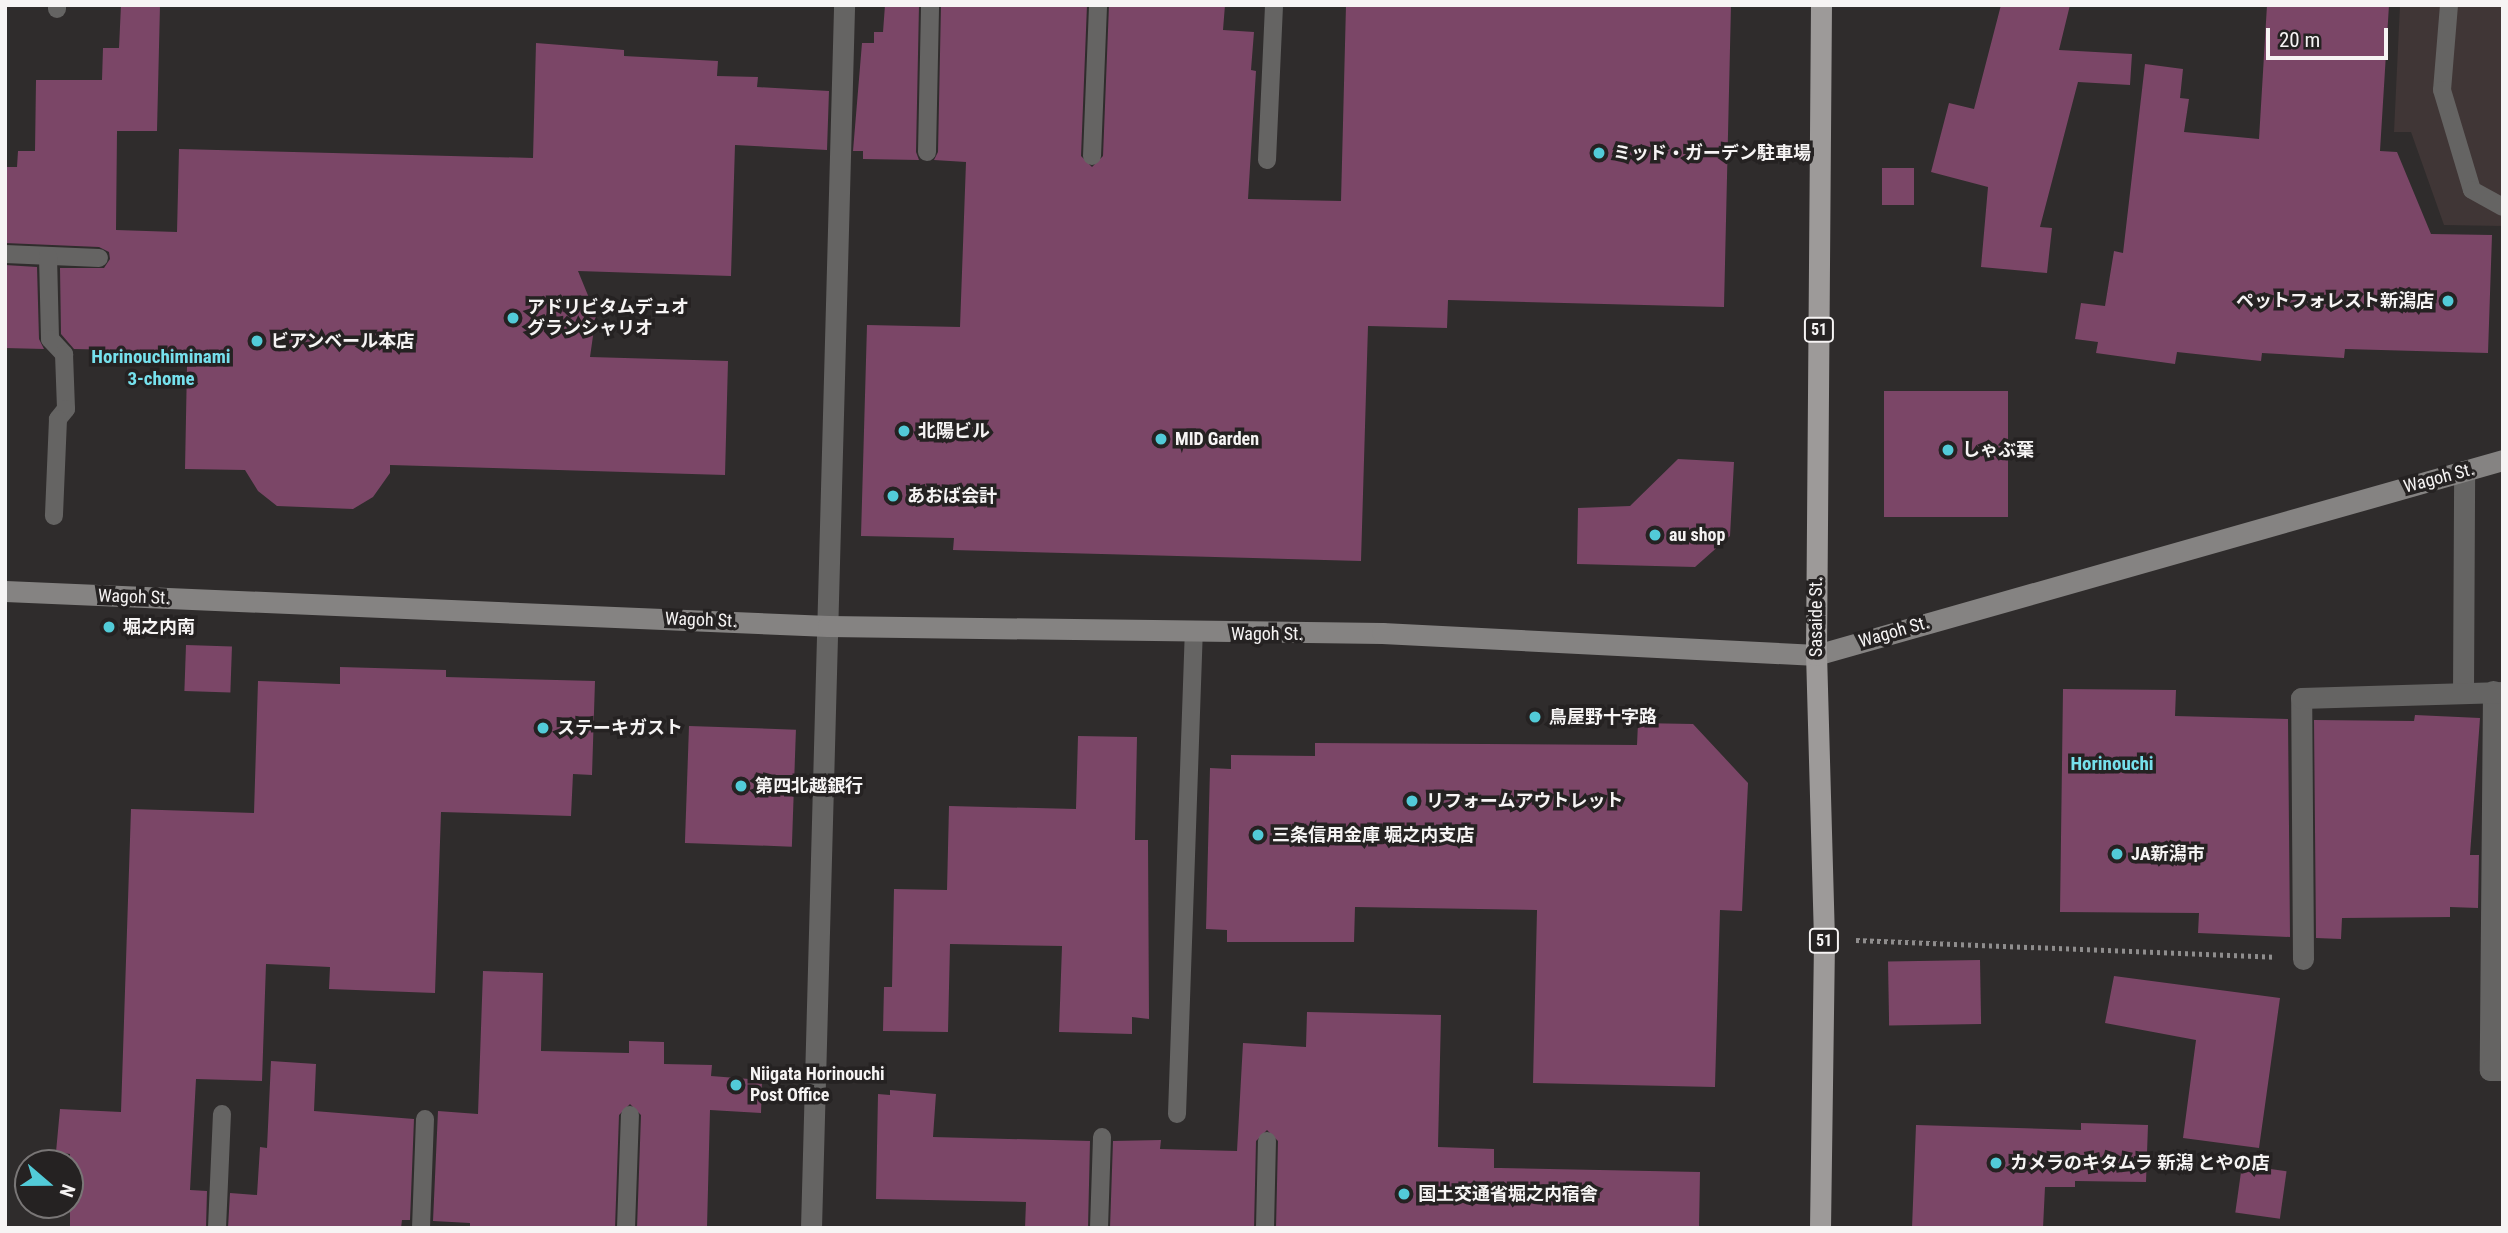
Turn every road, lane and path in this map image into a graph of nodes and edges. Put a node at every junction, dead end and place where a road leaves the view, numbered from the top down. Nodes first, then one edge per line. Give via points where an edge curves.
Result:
1 (844, 5) edge
2 (930, 5) edge
3 (1098, 5) edge
4 (1274, 5) edge
5 (1821, 5) edge
6 (2449, 5) edge
7 (927, 152) dead end
8 (1092, 156) dead end
9 (1266, 160) dead end
10 (2503, 208) edge
11 (5, 254) edge
12 (48, 256) junction
13 (99, 258) dead end
14 (2503, 460) edge
15 (2464, 471) junction
16 (54, 516) dead end
17 (5, 591) edge
18 (828, 626) junction
19 (1194, 634) junction
20 (1816, 655) junction
21 (2498, 691) edge
22 (2463, 693) junction
23 (1824, 939) junction
24 (2303, 959) joint
25 (2503, 1070) edge
26 (222, 1114) dead end
27 (1177, 1114) dead end
28 (630, 1115) dead end
29 (425, 1119) dead end
30 (1102, 1138) dead end
31 (1267, 1141) dead end
32 (218, 1228) edge
33 (421, 1228) edge
34 (626, 1228) edge
35 (810, 1228) edge
36 (1099, 1228) edge
37 (1265, 1228) edge
38 (1820, 1228) edge

1 - 18 street
2 - 7 lane
3 - 8 lane
4 - 9 lane
5 - 20 main road, Sasaide St. / 51
6 - 10 lane via 2442,90 2472,190
11 - 12 lane
12 - 13 lane
12 - 16 lane via 50,339 64,354 66,409 58,419
14 - 15 main road, Wagoh St.
15 - 20 main road, Wagoh St.
15 - 22 street
17 - 18 main road, Wagoh St.
18 - 19 main road, Wagoh St.
18 - 35 street
19 - 20 main road, Wagoh St. via 1382,633
19 - 27 lane
20 - 23 main road, Sasaide St. / 51
21 - 22 street
21 - 25 street via 2490,1070
22 - 24 street via 2301,698
23 - 24 path
23 - 38 main road, Sasaide St. / 51
26 - 32 lane
28 - 34 lane
29 - 33 lane
30 - 36 lane
31 - 37 lane

